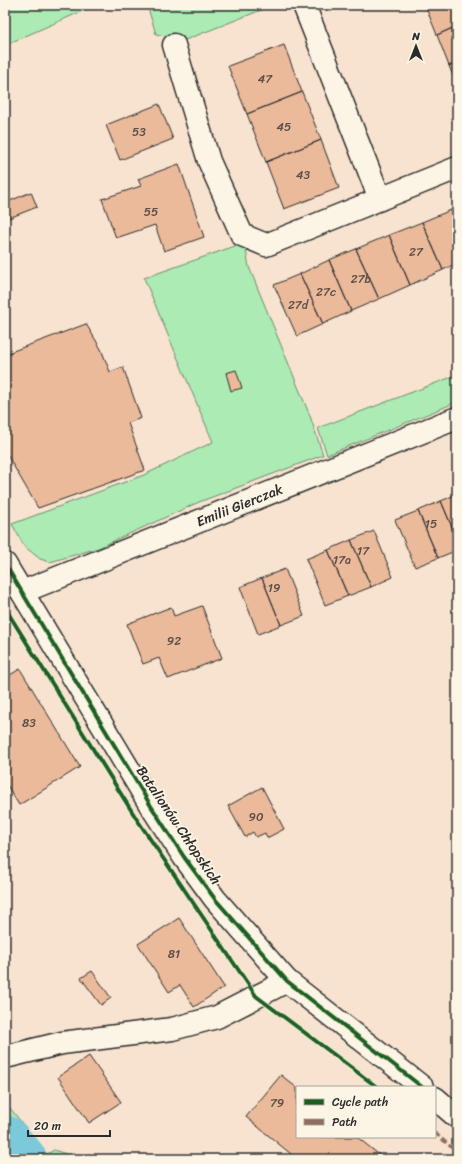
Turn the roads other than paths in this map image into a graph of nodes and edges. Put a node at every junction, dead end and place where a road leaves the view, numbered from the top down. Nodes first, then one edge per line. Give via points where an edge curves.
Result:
1 (304, 5) edge
2 (174, 45) dead end
3 (457, 168) edge
4 (380, 198) junction
5 (457, 418) edge
6 (5, 564) edge
7 (22, 592) junction
8 (287, 981) junction
9 (5, 1057) edge
10 (421, 1086) edge
11 (436, 1099) edge
12 (457, 1117) edge

1 - 4 street
2 - 4 street via 209,161 242,234 266,245
3 - 4 street
5 - 7 street, Emilii Gierczak
6 - 7 street, Batalionów Chłopskich
7 - 8 street, Batalionów Chłopskich via 184,858 215,899
8 - 9 street via 216,1017 172,1029 62,1043
8 - 10 street, Batalionów Chłopskich
11 - 12 street

